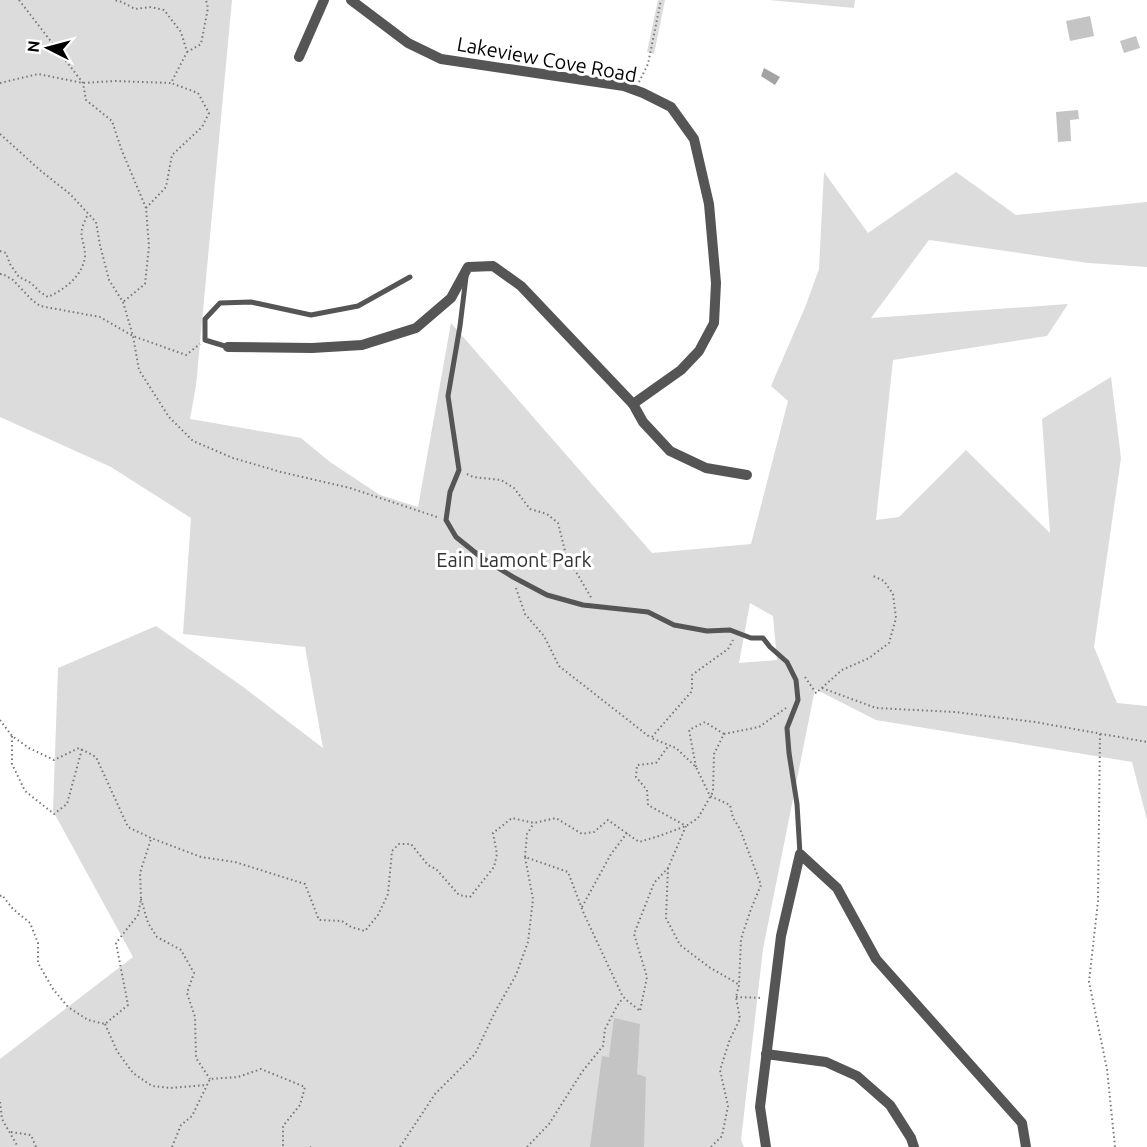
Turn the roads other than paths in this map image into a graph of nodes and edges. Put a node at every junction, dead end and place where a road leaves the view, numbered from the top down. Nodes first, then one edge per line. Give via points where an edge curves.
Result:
1 (324, 0) edge
2 (351, 0) edge
3 (299, 57) dead end
4 (468, 267) junction
5 (410, 277) dead end
6 (228, 347) joint
7 (633, 404) junction
8 (747, 475) dead end
9 (800, 854) junction
10 (766, 1054) junction
11 (766, 1147) edge
12 (914, 1147) edge
13 (1026, 1147) edge

1 - 3 street
2 - 7 street, Lakeview Cove Road via 408,43 441,59 635,90 671,107 694,139 709,204 716,283 714,323 699,351 681,370
4 - 6 street via 451,298 416,328 362,345
4 - 7 street via 493,266 521,285
4 - 9 lane via 448,396 459,470 450,492 446,520 456,537 482,558 547,596 583,605 648,612 674,626 730,630 763,638 787,662 795,680 798,700 787,728
5 - 6 lane via 358,306 311,315 251,302 220,303 205,319 205,340
7 - 8 street via 643,422 670,451 706,468
9 - 10 street via 781,936
9 - 13 street via 837,888 876,959 1022,1123
10 - 11 street via 760,1107
10 - 12 street via 826,1062 857,1076 890,1105

